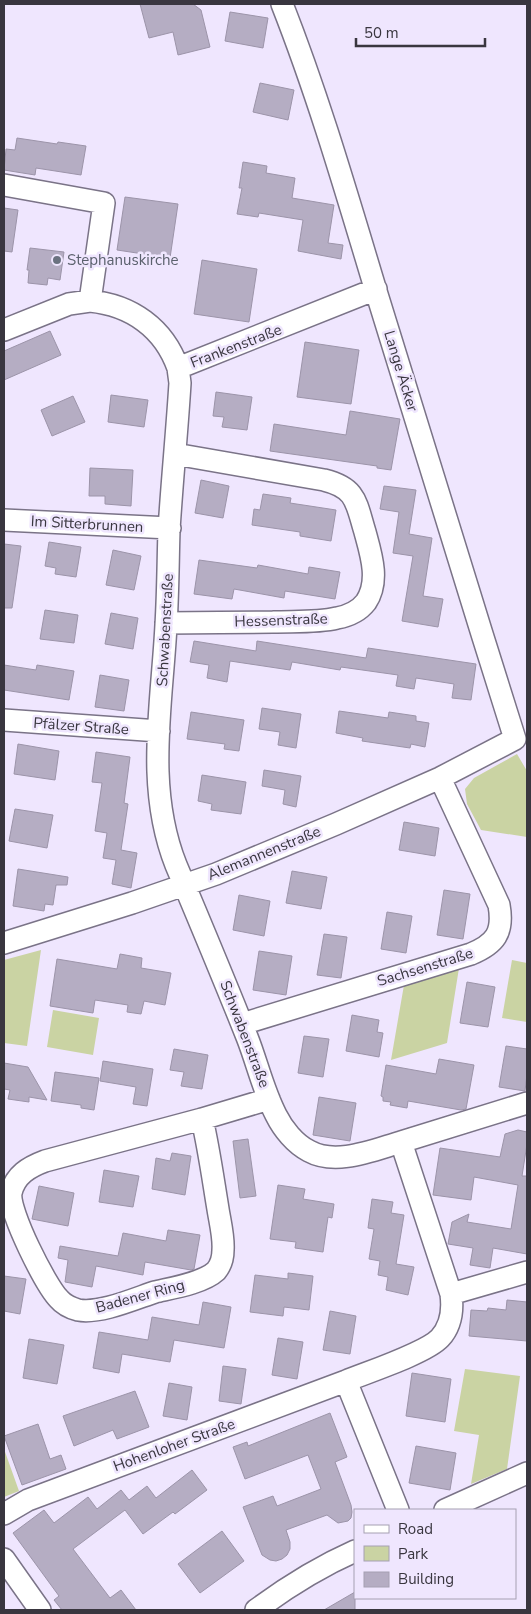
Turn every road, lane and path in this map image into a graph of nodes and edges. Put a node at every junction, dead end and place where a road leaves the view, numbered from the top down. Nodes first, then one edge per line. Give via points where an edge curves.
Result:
1 (282, 4) edge
2 (4, 185) edge
3 (376, 289) junction
4 (90, 301) junction
5 (4, 330) edge
6 (178, 368) junction
7 (175, 454) junction
8 (4, 520) edge
9 (170, 528) junction
10 (166, 623) junction
11 (4, 720) edge
12 (159, 731) junction
13 (516, 739) joint
14 (440, 778) junction
15 (184, 885) junction
16 (4, 943) edge
17 (242, 1024) junction
18 (270, 1099) junction
19 (527, 1103) edge
20 (202, 1119) junction
21 (401, 1142) junction
22 (527, 1272) edge
23 (451, 1294) junction
24 (346, 1381) junction
25 (527, 1473) edge
26 (398, 1509) edge
27 (447, 1509) edge
28 (4, 1514) edge
29 (354, 1552) edge
30 (4, 1559) edge
31 (40, 1610) edge
32 (256, 1610) edge

1 - 3 street, Lange Äcker
2 - 4 street via 104,203
3 - 6 street, Frankenstraße
3 - 13 street, Lange Äcker
4 - 5 street, Frankenstraße via 69,304
4 - 6 street, Frankenstraße via 119,306 155,330 171,350
6 - 7 street, Schwabenstraße via 180,383
7 - 9 street, Schwabenstraße
7 - 10 street, Hessenstraße via 324,480 347,488 356,504 368,543 374,582 363,605 334,619
8 - 9 street, Im Sitterbrunnen
9 - 10 street, Schwabenstraße
10 - 12 street, Schwabenstraße
11 - 12 street, Pfälzer Straße
12 - 15 street, Schwabenstraße via 157,773 160,803 170,851
13 - 14 street, Alemannenstraße
14 - 15 street, Alemannenstraße via 299,840
14 - 17 street, Sachsenstraße via 500,905 500,927 496,938 486,948 470,954
15 - 16 street, Alemannenstraße
15 - 17 street, Schwabenstraße
17 - 18 street, Schwabenstraße
18 - 20 street, Badener Ring
18 - 21 street, Schwabenstraße via 290,1136 320,1156 366,1153
19 - 21 street, Schwabenstraße
20 - 20 street, Badener Ring via 45,1161 29,1167 18,1178 11,1193 15,1216 52,1291 64,1304 79,1310 98,1309 189,1283 217,1270 223,1242
21 - 23 street
22 - 23 street
23 - 24 street via 449,1322 436,1342
24 - 26 street
24 - 28 street, Hohenloher Straße via 28,1500
25 - 27 street
29 - 32 street via 284,1589
30 - 31 street

